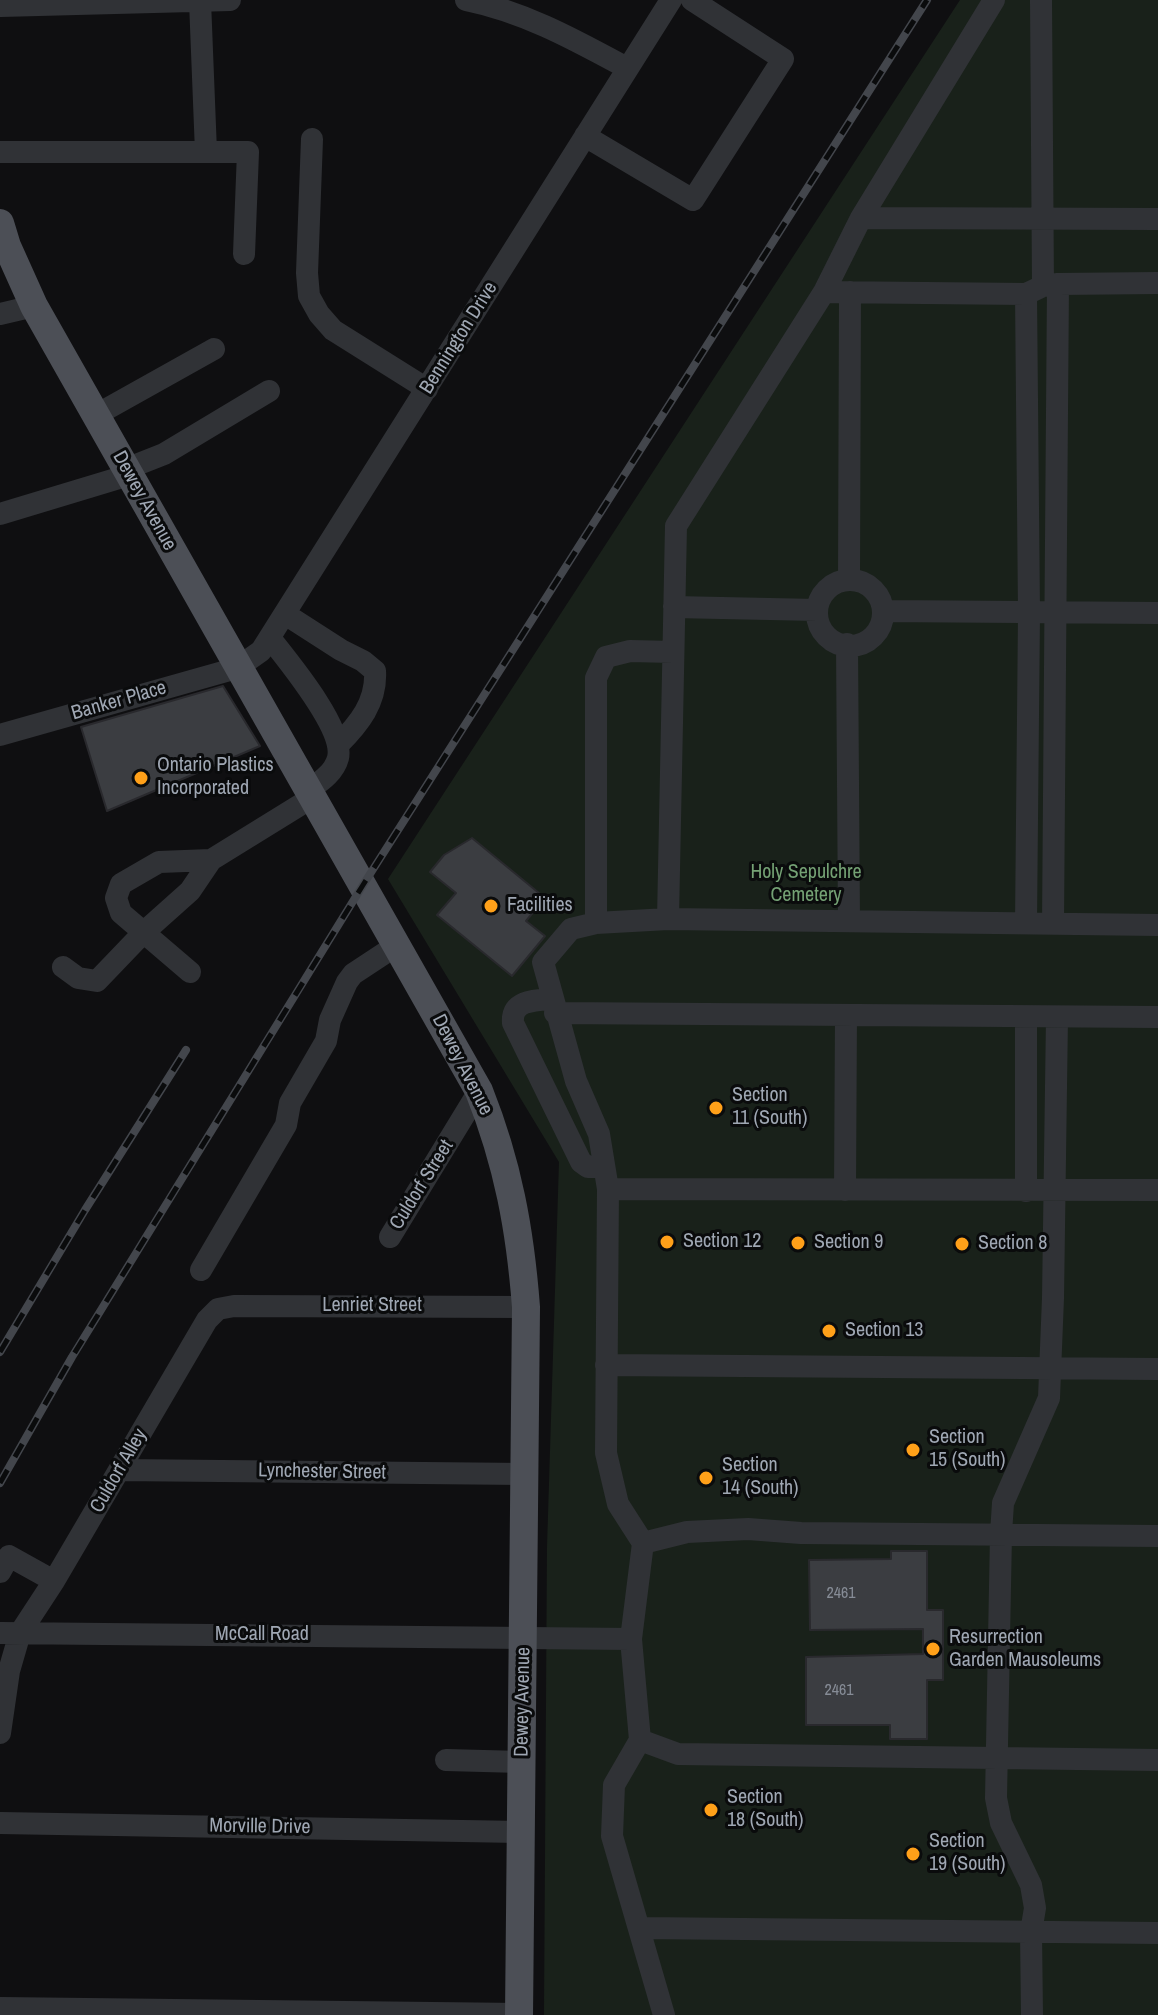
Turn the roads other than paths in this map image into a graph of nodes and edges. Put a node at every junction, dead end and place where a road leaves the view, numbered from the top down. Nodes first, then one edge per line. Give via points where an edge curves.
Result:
1 (230, 0) edge
2 (466, 0) edge
3 (671, 0) edge
4 (692, 0) edge
5 (994, 0) edge
6 (1041, 0) edge
7 (200, 1) edge
8 (0, 6) edge
9 (627, 68) junction
10 (585, 136) junction
11 (312, 139) dead end
12 (0, 152) edge
13 (206, 152) junction
14 (861, 218) junction
15 (1043, 218) junction
16 (1158, 219) edge
17 (0, 223) edge
18 (244, 254) dead end
19 (1158, 283) edge
20 (1042, 288) junction
21 (824, 292) junction
22 (850, 292) junction
23 (34, 306) junction
24 (0, 314) edge
25 (214, 349) dead end
26 (427, 389) junction
27 (269, 391) dead end
28 (96, 415) junction
29 (128, 472) junction
30 (0, 514) edge
31 (849, 580) junction
32 (674, 607) junction
33 (817, 610) junction
34 (883, 611) junction
35 (1029, 613) junction
36 (1057, 613) junction
37 (1158, 613) edge
38 (285, 614) junction
39 (270, 638) junction
40 (847, 644) junction
41 (673, 652) junction
42 (237, 668) junction
43 (0, 735) edge
44 (338, 745) junction
45 (311, 794) junction
46 (211, 860) junction
47 (668, 919) junction
48 (849, 921) junction
49 (596, 923) junction
50 (1026, 923) junction
51 (1053, 923) junction
52 (1158, 925) edge
53 (143, 933) junction
54 (397, 945) junction
55 (63, 967) dead end
56 (190, 972) dead end
57 (554, 1006) junction
58 (846, 1015) junction
59 (1026, 1017) junction
60 (1057, 1017) junction
61 (1158, 1017) edge
62 (479, 1091) junction
63 (604, 1167) junction
64 (608, 1189) junction
65 (845, 1190) junction
66 (1053, 1190) junction
67 (1158, 1190) edge
68 (1026, 1191) junction
69 (390, 1237) dead end
70 (201, 1270) dead end
71 (526, 1307) junction
72 (218, 1309) joint
73 (606, 1365) junction
74 (1051, 1368) junction
75 (1158, 1369) edge
76 (120, 1470) junction
77 (524, 1474) junction
78 (1001, 1534) junction
79 (1158, 1536) edge
80 (643, 1543) junction
81 (0, 1572) edge
82 (54, 1581) junction
83 (10, 1633) edge
84 (524, 1637) junction
85 (631, 1639) junction
86 (0, 1733) edge
87 (640, 1740) junction
88 (998, 1759) junction
89 (446, 1760) dead end
90 (1158, 1760) edge
91 (521, 1762) junction
92 (0, 1823) edge
93 (520, 1832) junction
94 (640, 1928) junction
95 (1031, 1932) junction
96 (1158, 1933) edge
97 (0, 2008) edge
98 (519, 2015) edge
99 (664, 2015) edge
100 (1032, 2015) edge

1 - 7 street
2 - 9 street via 551,27
3 - 9 street, Bennington Drive
4 - 10 street via 783,59 693,200
5 - 14 street
6 - 15 street
7 - 8 street
7 - 13 street
9 - 10 street, Bennington Drive
10 - 26 street, Bennington Drive
11 - 26 street via 309,296 333,330
12 - 13 street
13 - 18 street via 248,152
14 - 15 street
14 - 21 street
15 - 16 street
15 - 20 street
17 - 23 main road, Dewey Avenue
19 - 20 street
20 - 22 street
20 - 35 street
20 - 36 street
21 - 22 street
21 - 32 street via 676,526
22 - 31 street
23 - 24 street
23 - 28 main road, Dewey Avenue
25 - 28 street
26 - 38 street, Bennington Drive
27 - 29 street
28 - 29 main road, Dewey Avenue
29 - 30 street
29 - 42 main road, Dewey Avenue
31 - 33 street via 831,586
31 - 34 street via 876,592
32 - 33 street
32 - 41 street
33 - 40 street via 822,631
34 - 35 street
34 - 40 street via 870,639
35 - 36 street
35 - 50 street
36 - 37 street
36 - 51 street
38 - 39 street, Bennington Drive
38 - 44 street via 375,671 373,699
39 - 42 street, Bennington Drive
39 - 44 street via 327,716
40 - 48 street
41 - 47 street
41 - 49 street via 630,651 606,657 596,678
42 - 43 street, Banker Place
42 - 45 main road, Dewey Avenue
44 - 45 street via 338,758
45 - 46 street
45 - 54 main road, Dewey Avenue
46 - 53 street via 190,891
46 - 53 street via 159,862 121,884 116,898 121,913
47 - 48 street
47 - 49 street
48 - 50 street
49 - 57 street via 571,929 543,962
50 - 51 street
51 - 52 street
53 - 55 street via 97,981 78,978
53 - 56 street
54 - 62 main road, Dewey Avenue
54 - 70 street via 347,982 326,1041 290,1103 286,1125
57 - 58 street
57 - 63 street via 576,1081 599,1134
57 - 63 street via 529,1001 517,1006 513,1023 581,1162
58 - 59 street
58 - 65 street
59 - 60 street
59 - 68 street
60 - 61 street
60 - 66 street
62 - 69 street, Culdorf Street
62 - 71 main road, Dewey Avenue via 516,1211
63 - 64 street
64 - 65 street
64 - 73 street
65 - 68 street
66 - 67 street
66 - 68 street
66 - 74 street
71 - 72 street, Lenriet Street
71 - 77 main road, Dewey Avenue
72 - 76 street, Culdorf Alley
73 - 74 street
73 - 80 street via 606,1453 618,1504
74 - 75 street
74 - 78 street via 1049,1398 1003,1503
76 - 77 street, Lynchester Street
76 - 82 street, Culdorf Alley
77 - 84 main road, Dewey Avenue
78 - 79 street
78 - 80 street via 748,1529 687,1532
78 - 88 street
80 - 85 street
81 - 82 street via 9,1556
82 - 83 street, Culdorf Alley
83 - 84 street, McCall Road
83 - 86 street, Culdorf Alley
84 - 85 street, McCall Road
84 - 91 main road, Dewey Avenue
85 - 87 street
87 - 88 street via 678,1754
87 - 94 street via 614,1785 612,1836
88 - 90 street
88 - 95 street via 996,1798 1001,1823 1031,1885
89 - 91 street
91 - 93 main road, Dewey Avenue
92 - 93 street, Morville Drive
93 - 98 main road, Dewey Avenue
94 - 95 street
94 - 99 street
95 - 96 street
95 - 100 street
97 - 98 street

